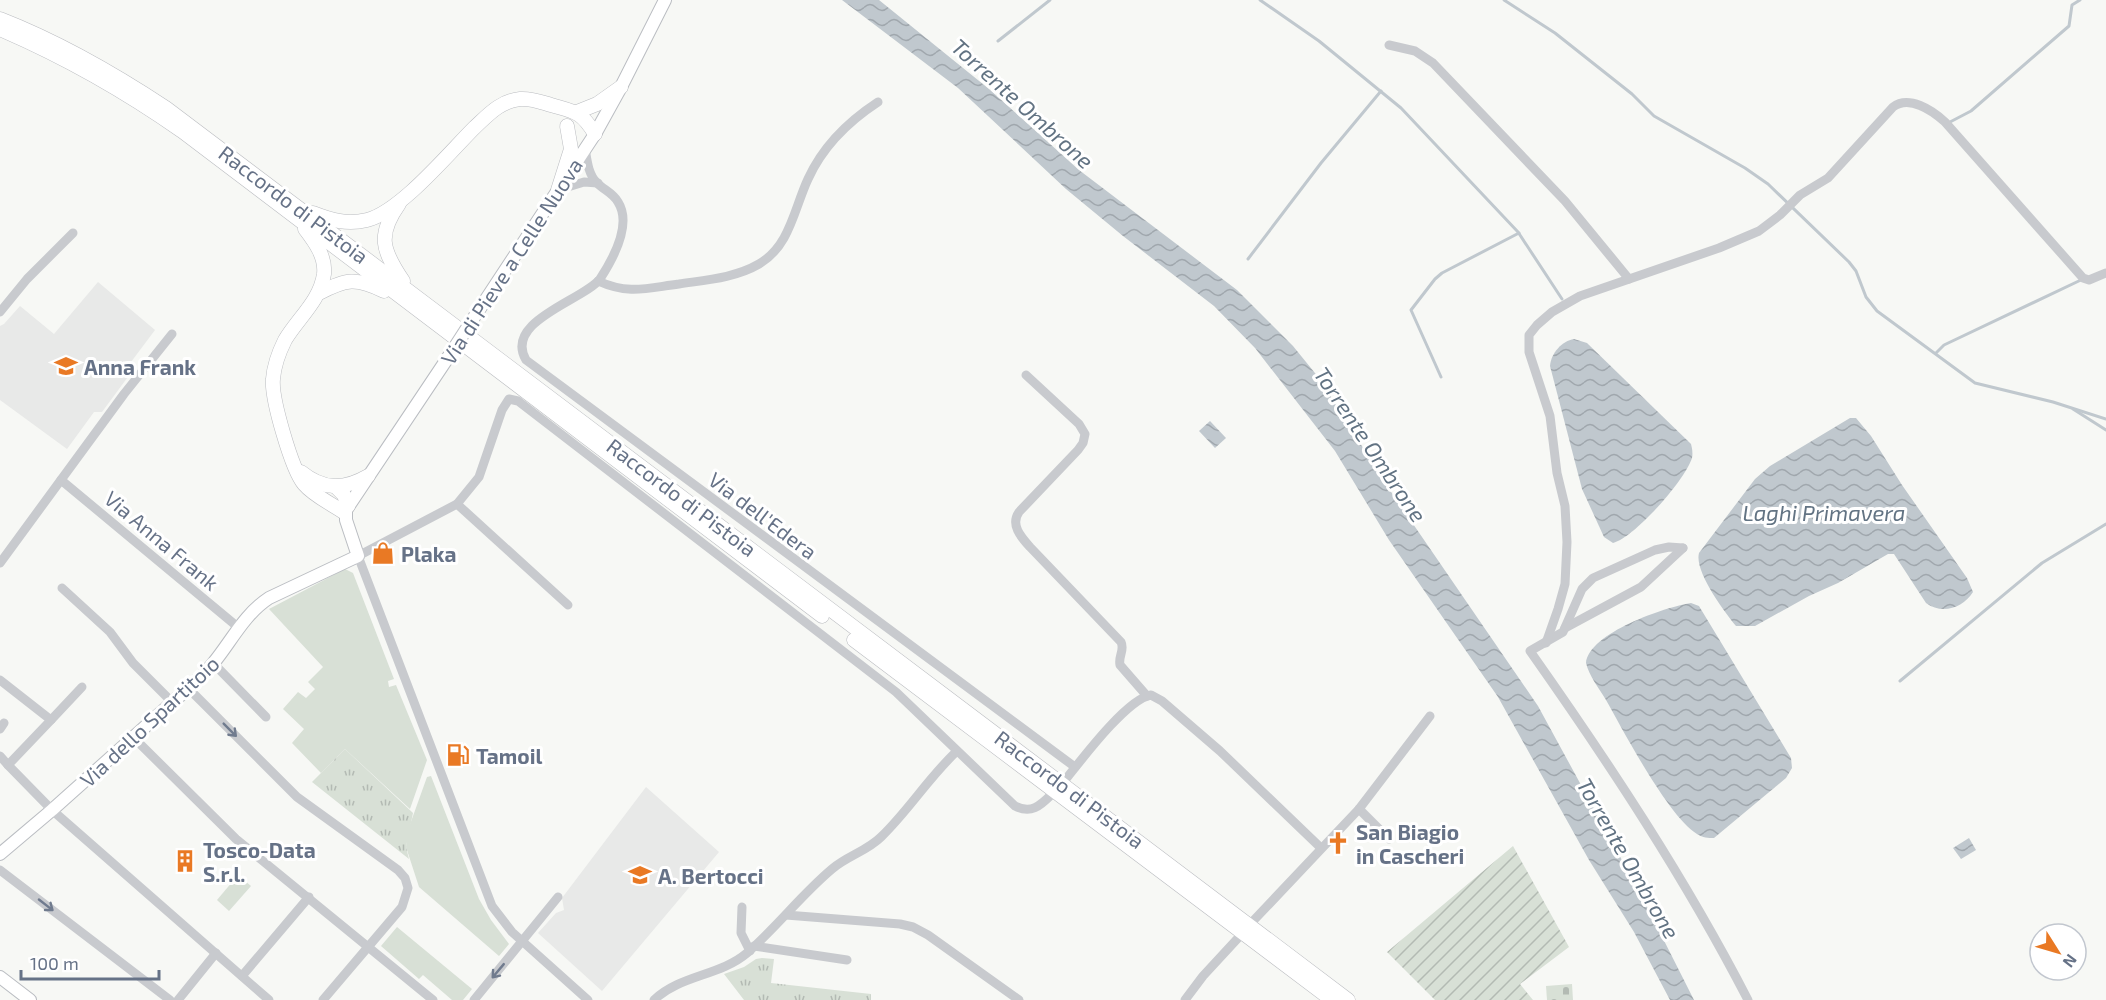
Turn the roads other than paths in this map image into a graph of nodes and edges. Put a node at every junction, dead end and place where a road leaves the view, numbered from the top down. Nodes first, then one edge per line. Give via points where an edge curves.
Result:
1 (665, 0) edge
2 (0, 19) edge
3 (0, 29) edge
4 (1389, 45) dead end
5 (621, 87) junction
6 (541, 102) junction
7 (878, 102) dead end
8 (577, 112) junction
9 (567, 126) junction
10 (595, 134) junction
11 (585, 148) junction
12 (598, 183) junction
13 (558, 190) junction
14 (404, 197) junction
15 (299, 214) junction
16 (73, 233) dead end
17 (2106, 273) edge
18 (1629, 279) junction
19 (598, 281) junction
20 (319, 293) junction
21 (410, 298) junction
22 (0, 312) edge
23 (172, 334) dead end
24 (1026, 375) dead end
25 (295, 467) junction
26 (368, 476) junction
27 (61, 480) junction
28 (336, 487) junction
29 (457, 504) junction
30 (346, 509) junction
31 (358, 556) junction
32 (0, 563) edge
33 (62, 588) dead end
34 (568, 605) dead end
35 (239, 628) junction
36 (1565, 628) junction
37 (1546, 643) junction
38 (214, 664) junction
39 (0, 680) edge
40 (82, 687) dead end
41 (189, 689) junction
42 (1147, 696) junction
43 (173, 703) junction
44 (1430, 716) dead end
45 (266, 717) dead end
46 (51, 720) junction
47 (134, 738) junction
48 (957, 751) junction
49 (0, 756) edge
50 (8, 765) junction
51 (1075, 767) junction
52 (1066, 779) dead end
53 (1051, 795) dead end
54 (1359, 809) junction
55 (52, 810) junction
56 (1389, 839) dead end
57 (1321, 848) junction
58 (1, 850) edge
59 (0, 870) edge
60 (309, 897) junction
61 (558, 897) dead end
62 (742, 907) dead end
63 (786, 915) junction
64 (1254, 920) dead end
65 (1239, 937) dead end
66 (522, 941) junction
67 (369, 946) junction
68 (752, 949) junction
69 (216, 952) junction
70 (846, 960) dead end
71 (0, 976) edge
72 (242, 976) junction
73 (330, 992) junction
74 (30, 1000) edge
75 (170, 1000) edge
76 (178, 1000) edge
77 (269, 1000) edge
78 (323, 1000) edge
79 (338, 1000) edge
80 (433, 1000) edge
81 (474, 1000) edge
82 (588, 1000) edge
83 (654, 1000) edge
84 (1019, 1000) edge
85 (1185, 1000) edge
86 (1332, 1000) edge
87 (1348, 1000) edge
88 (1748, 1000) edge

1 - 5 main road, Via di Pieve a Celle Nuova
2 - 15 highway, Raccordo di Pistoia via 117,76 166,108
3 - 15 highway, Raccordo di Pistoia via 138,101
4 - 18 street via 1415,51 1433,63 1565,201
5 - 8 highway
5 - 10 main road, Via di Pieve a Celle Nuova
6 - 8 highway
6 - 9 highway
6 - 14 highway via 520,99 498,106
7 - 19 street via 849,123 822,156 808,179 791,227 760,264 705,280 636,289 618,289
8 - 10 highway
9 - 10 highway
9 - 13 highway via 571,149
10 - 11 main road, Via di Pieve a Celle Nuova
11 - 12 street via 590,171
11 - 13 main road, Via di Pieve a Celle Nuova
12 - 13 street via 578,183
12 - 19 street via 618,202 623,226
13 - 26 main road, Via di Pieve a Celle Nuova, bridge
14 - 15 highway via 372,218 356,222
14 - 21 highway via 388,222 384,244
15 - 20 highway via 322,257 324,274
15 - 21 highway, Raccordo di Pistoia
16 - 22 street
17 - 18 street via 2089,280 2083,278 1945,122 1906,101 1893,107 1828,178 1752,234
18 - 37 street via 1563,304 1537,325 1528,339 1530,359 1550,417 1566,518 1564,584
19 - 51 street, Via dell'Edera via 549,311 532,327 522,347 528,363
20 - 21 highway via 354,281
20 - 25 highway via 286,339 276,360 273,379 276,405
21 - 86 highway, Raccordo di Pistoia
21 - 87 highway, Raccordo di Pistoia
23 - 27 street
24 - 42 street via 1079,424 1085,438 1016,515 1015,525 1030,547 1121,642 1120,664
25 - 28 highway via 314,481
25 - 30 highway via 306,486
26 - 28 highway
26 - 30 main road, Via di Pieve a Celle Nuova
27 - 32 street
27 - 35 street, Via Anna Frank
28 - 30 highway via 344,495
29 - 31 street, Via dello Spartitoio
29 - 34 street
29 - 48 street, Via dello Spartitoio via 479,477 502,410 509,399 518,401 896,692
30 - 31 main road
31 - 35 main road, Via dello Spartitoio via 269,598
31 - 66 street via 489,899 500,918
33 - 43 street via 110,632 133,663
35 - 38 main road, Via dello Spartitoio
36 - 36 street via 1641,587 1683,548 1655,550 1593,578 1582,589
36 - 37 street
37 - 88 street via 1530,651 1609,764 1694,898
38 - 41 main road, Via dello Spartitoio
38 - 45 street
39 - 46 street
40 - 46 street
41 - 43 main road, Via dello Spartitoio
41 -> 67 street via 297,797 405,878 405,901
42 - 51 street via 1108,728
42 - 57 street via 1158,698 1203,737
43 - 47 main road, Via dello Spartitoio
44 - 54 street
46 - 50 street
47 - 55 main road, Via dello Spartitoio
47 - 60 street via 227,831
48 - 53 street via 1019,808 1034,809
48 - 63 street via 879,839 834,867
49 - 50 street
50 - 55 street
51 - 52 street
54 - 56 street
54 - 57 street
55 - 58 main road, Via dello Spartitoio
55 - 69 street
57 - 64 street
59 -> 75 street
60 - 67 street
60 - 72 street
61 - 66 street
62 - 68 street via 741,933
63 - 68 street
63 - 84 street via 913,927
65 - 85 street
66 -> 81 street
66 - 82 street
67 - 73 street
67 - 80 street
68 - 70 street
68 - 83 street via 730,963 673,986
69 - 72 street
69 - 76 street
71 - 74 main road
72 - 77 street
73 - 78 street
73 - 79 street

